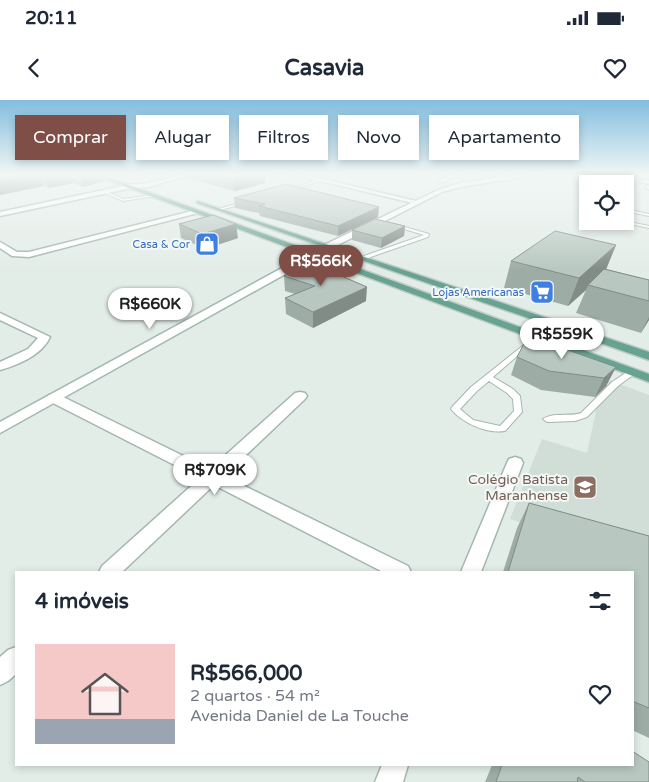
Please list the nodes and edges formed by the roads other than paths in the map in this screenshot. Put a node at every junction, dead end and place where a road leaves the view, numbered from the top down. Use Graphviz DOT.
graph roads {
  1 [pos="39,206"];
  2 [pos="179,206"];
  3 [pos="208,206"];
  4 [pos="235,206"];
  5 [pos="410,206"];
  6 [pos="220,210"];
  7 [pos="196,212"];
  8 [pos="634,212"];
  9 [pos="0,214"];
  10 [pos="649,214"];
  11 [pos="378,222"];
  12 [pos="634,224"];
  13 [pos="649,228"];
  14 [pos="0,244"];
  15 [pos="329,246"];
  16 [pos="314,255"];
  17 [pos="363,258"];
  18 [pos="0,316"];
  19 [pos="536,337"];
  20 [pos="649,356"];
  21 [pos="0,366"];
  22 [pos="633,372"];
  23 [pos="488,377"];
  24 [pos="649,378"];
  25 [pos="300,396"];
  26 [pos="54,398"];
  27 [pos="547,419"];
  28 [pos="0,428"];
  29 [pos="515,463"];
  30 [pos="211,478"];
  31 [pos="109,571"];
  32 [pos="399,571"];
  33 [pos="471,571"];
  34 [pos="15,659"];
  35 [pos="0,673"];
  36 [pos="395,766"];
  37 [pos="388,782"];
  1 -- 9 [label="street"];
  2 -- 7 [label="main road"];
  3 -- 6 [label="main road"];
  4 -- 6 [label="lane"];
  5 -- 11 [label="street"];
  6 -- 15 [label="main road"];
  7 -- 14 [label="street"];
  7 -- 16 [label="main road"];
  8 -- 10 [label="lane"];
  11 -- 15 [label="street"];
  11 -- 17 [label="lane"];
  12 -- 13 [label="lane"];
  15 -- 16 [label="street"];
  15 -- 17 [label="main road"];
  16 -- 19 [label="main road"];
  16 -- 26 [label="street"];
  17 -- 20 [label="main road"];
  18 -- 21 [label="street"];
  19 -- 22 [label="main road"];
  19 -- 23 [label="lane"];
  22 -- 24 [label="main road"];
  22 -- 27 [label="lane"];
  23 -- 23 [label="lane"];
  25 -- 30 [label="street"];
  26 -- 28 [label="street"];
  26 -- 30 [label="street"];
  29 -- 33 [label="street"];
  30 -- 31 [label="street"];
  30 -- 32 [label="street"];
  34 -- 35 [label="street"];
  36 -- 37 [label="street"];
}
